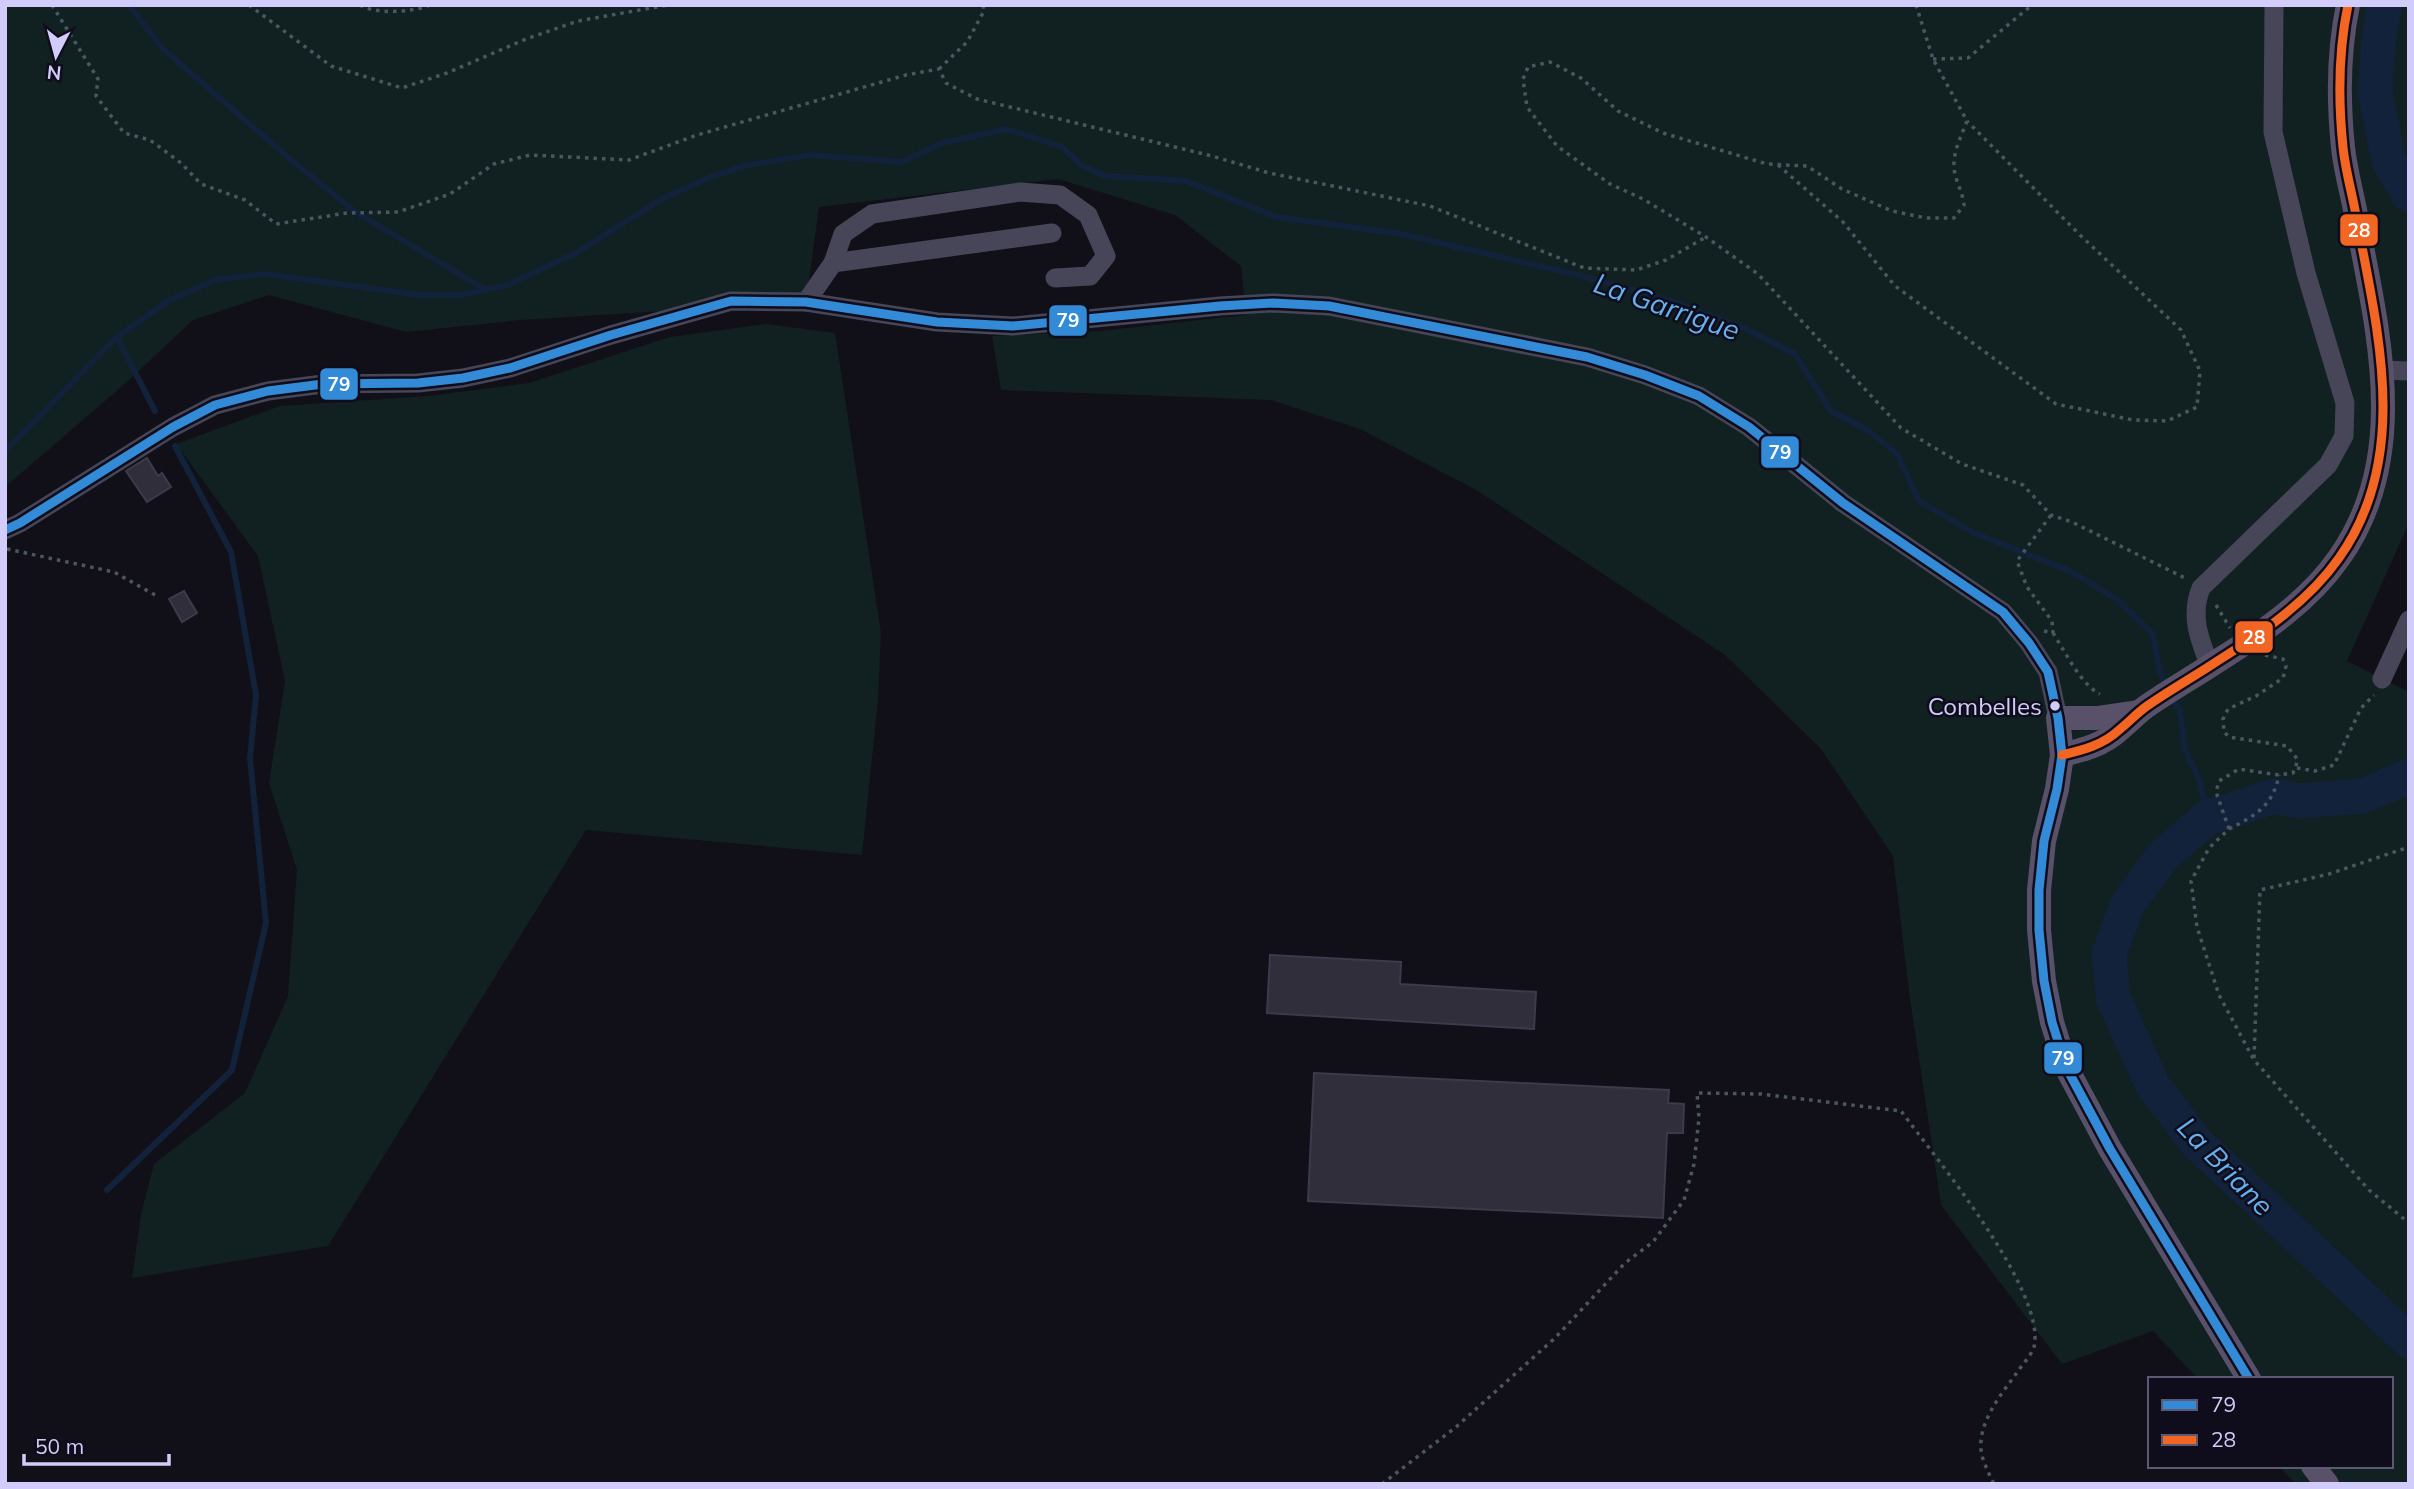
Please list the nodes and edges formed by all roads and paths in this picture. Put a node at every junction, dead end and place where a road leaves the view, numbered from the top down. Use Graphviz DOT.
graph roads {
  1 [pos="52,5"];
  2 [pos="249,5"];
  3 [pos="360,5"];
  4 [pos="430,5"];
  5 [pos="668,5"];
  6 [pos="983,5"];
  7 [pos="1916,5"];
  8 [pos="2032,5"];
  9 [pos="2274,5"];
  10 [pos="2348,5"];
  11 [pos="1934,59"];
  12 [pos="939,69"];
  13 [pos="1967,121"];
  14 [pos="1776,164"];
  15 [pos="1052,233"];
  16 [pos="1706,237"];
  17 [pos="833,263"];
  18 [pos="1055,278"];
  19 [pos="806,302"];
  20 [pos="2381,370"];
  21 [pos="2409,371"];
  22 [pos="2052,515"];
  23 [pos="5,530"];
  24 [pos="5,549"];
  25 [pos="2202,588"];
  26 [pos="155,595"];
  27 [pos="2409,620"];
  28 [pos="2036,623"];
  29 [pos="2053,633"];
  30 [pos="2242,645"];
  31 [pos="2210,666"];
  32 [pos="2382,679"];
  33 [pos="2103,696"];
  34 [pos="2146,707"];
  35 [pos="2058,719"];
  36 [pos="2062,755"];
  37 [pos="2297,768"];
  38 [pos="2279,775"];
  39 [pos="2229,829"];
  40 [pos="2409,847"];
  41 [pos="2254,1060"];
  42 [pos="2409,1223"];
  43 [pos="2248,1377"];
  44 [pos="2315,1468"];
  45 [pos="1382,1484"];
  46 [pos="1994,1484"];
  47 [pos="2328,1484"];
  1 -- 12 [label="path"];
  2 -- 5 [label="path"];
  3 -- 4 [label="path"];
  6 -- 12 [label="path"];
  7 -- 11 [label="path"];
  8 -- 11 [label="path"];
  9 -- 25 [label="street"];
  10 -- 20 [label="main road"];
  11 -- 13 [label="path"];
  12 -- 16 [label="path"];
  13 -- 14 [label="path"];
  13 -- 14 [label="path"];
  14 -- 16 [label="path"];
  15 -- 17 [label="street"];
  16 -- 22 [label="path"];
  17 -- 18 [label="street"];
  17 -- 19 [label="street"];
  19 -- 23 [label="street"];
  19 -- 35 [label="street"];
  20 -- 21 [label="street"];
  20 -- 30 [label="main road"];
  22 -- 25 [label="path"];
  22 -- 29 [label="path"];
  24 -- 26 [label="path"];
  25 -- 30 [label="path"];
  25 -- 31 [label="street"];
  27 -- 32 [label="street"];
  28 -- 29 [label="path"];
  29 -- 33 [label="path"];
  30 -- 31 [label="main road"];
  30 -- 37 [label="path"];
  31 -- 34 [label="main road"];
  32 -- 37 [label="path"];
  34 -- 35 [label="main road"];
  34 -- 36 [label="main road"];
  35 -- 36 [label="main road"];
  36 -- 43 [label="main road"];
  37 -- 38 [label="path"];
  38 -- 39 [label="path"];
  38 -- 39 [label="path"];
  39 -- 41 [label="path"];
  40 -- 41 [label="path"];
  41 -- 42 [label="path"];
  44 -- 47 [label="main road"];
  45 -- 46 [label="path"];
}
